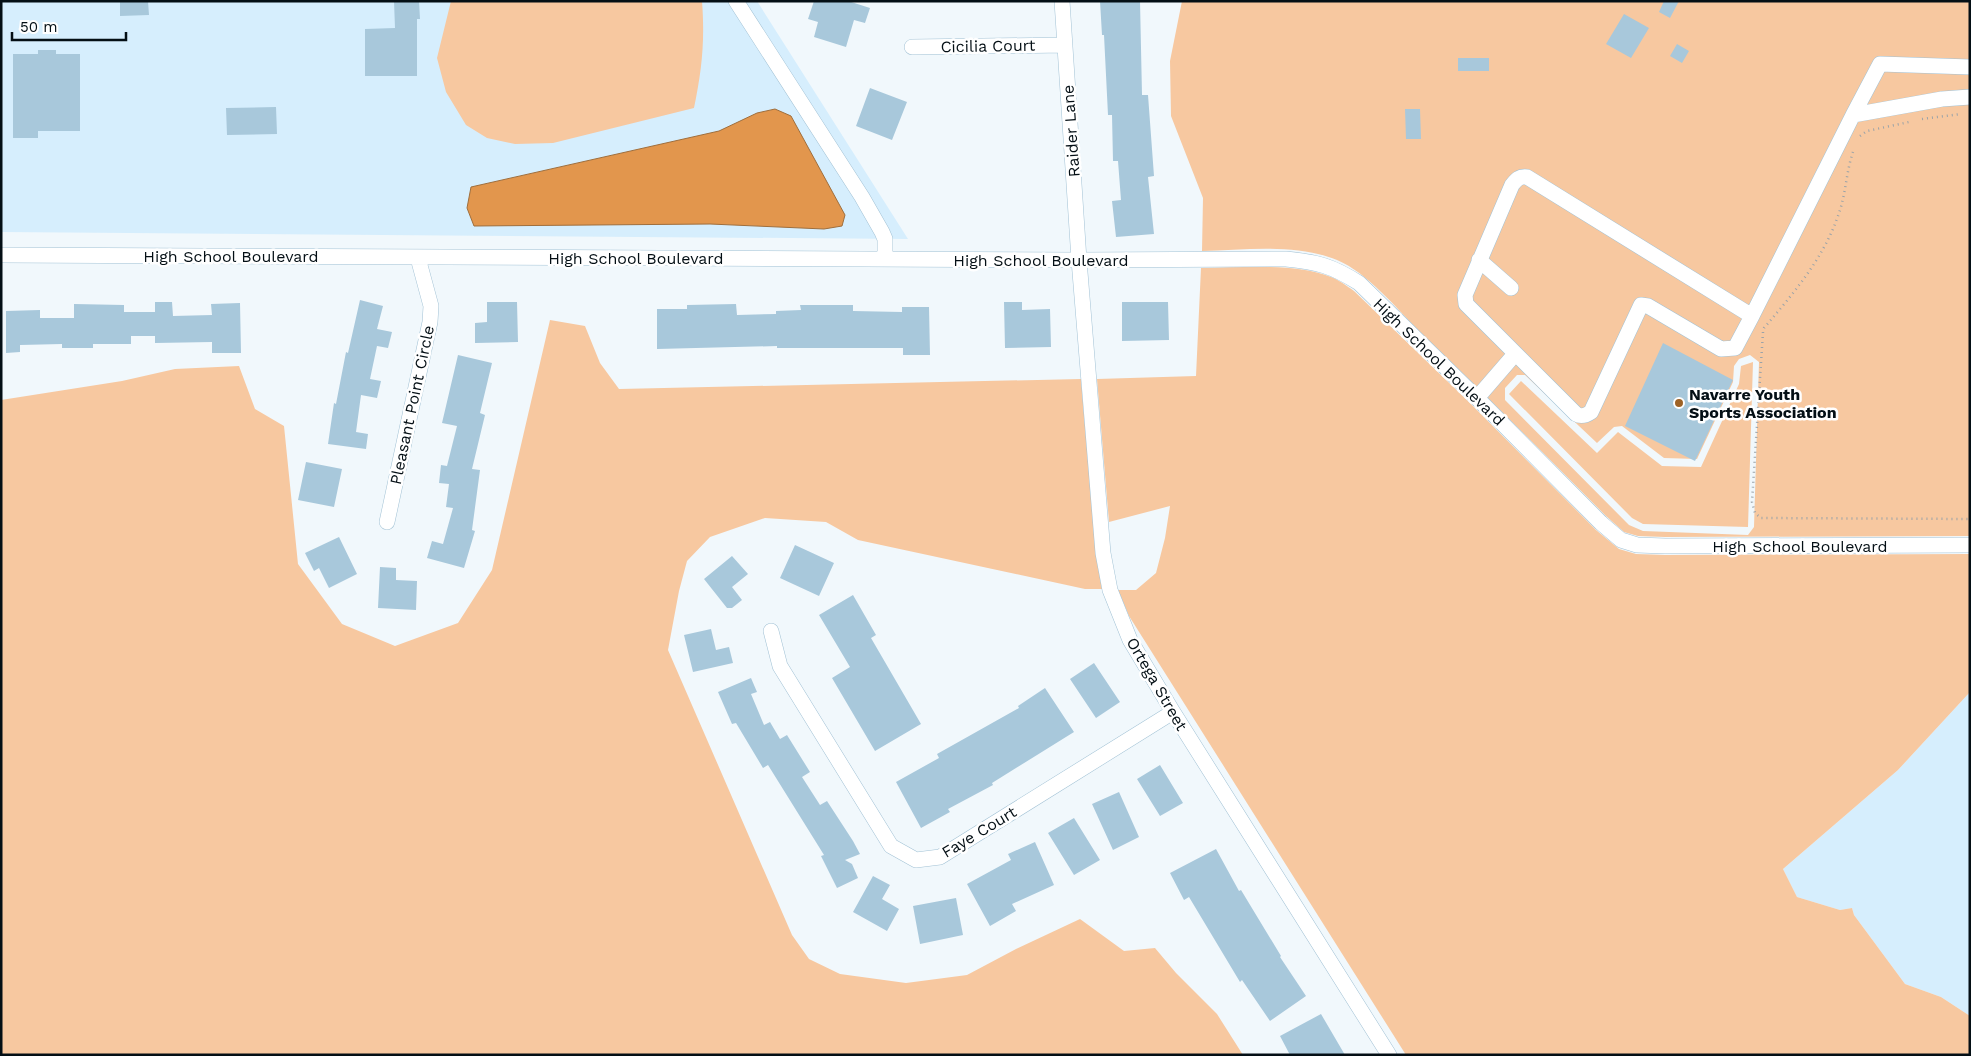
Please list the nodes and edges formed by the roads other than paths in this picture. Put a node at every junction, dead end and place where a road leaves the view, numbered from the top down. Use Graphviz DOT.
graph roads {
  1 [pos="736,1"];
  2 [pos="1062,1"];
  3 [pos="1065,45"];
  4 [pos="912,47"];
  5 [pos="1970,67"];
  6 [pos="1970,98"];
  7 [pos="1853,115"];
  8 [pos="1,255"];
  9 [pos="418,258"];
  10 [pos="885,259"];
  11 [pos="1079,260"];
  12 [pos="1479,260"];
  13 [pos="1510,288"];
  14 [pos="1752,316"];
  15 [pos="1515,354"];
  16 [pos="1477,398"];
  17 [pos="387,522"];
  18 [pos="1970,545"];
  19 [pos="771,631"];
  20 [pos="1173,712"];
  21 [pos="1389,1055"];
  1 -- 10 [label="street"];
  2 -- 3 [label="street, Raider Lane"];
  3 -- 4 [label="street, Cicilia Court"];
  3 -- 11 [label="street, Raider Lane"];
  5 -- 7 [label="street"];
  6 -- 7 [label="street"];
  7 -- 14 [label="street"];
  8 -- 9 [label="street, High School Boulevard"];
  9 -- 10 [label="street, High School Boulevard"];
  9 -- 17 [label="street, Pleasant Point Circle"];
  10 -- 11 [label="street, High School Boulevard"];
  11 -- 16 [label="street, High School Boulevard"];
  11 -- 20 [label="street, Ortega Street"];
  12 -- 13 [label="street"];
  12 -- 14 [label="street"];
  12 -- 15 [label="street"];
  14 -- 15 [label="street"];
  15 -- 16 [label="street"];
  16 -- 18 [label="street, High School Boulevard"];
  19 -- 20 [label="street, Faye Court"];
  20 -- 21 [label="street, Ortega Street"];
}
